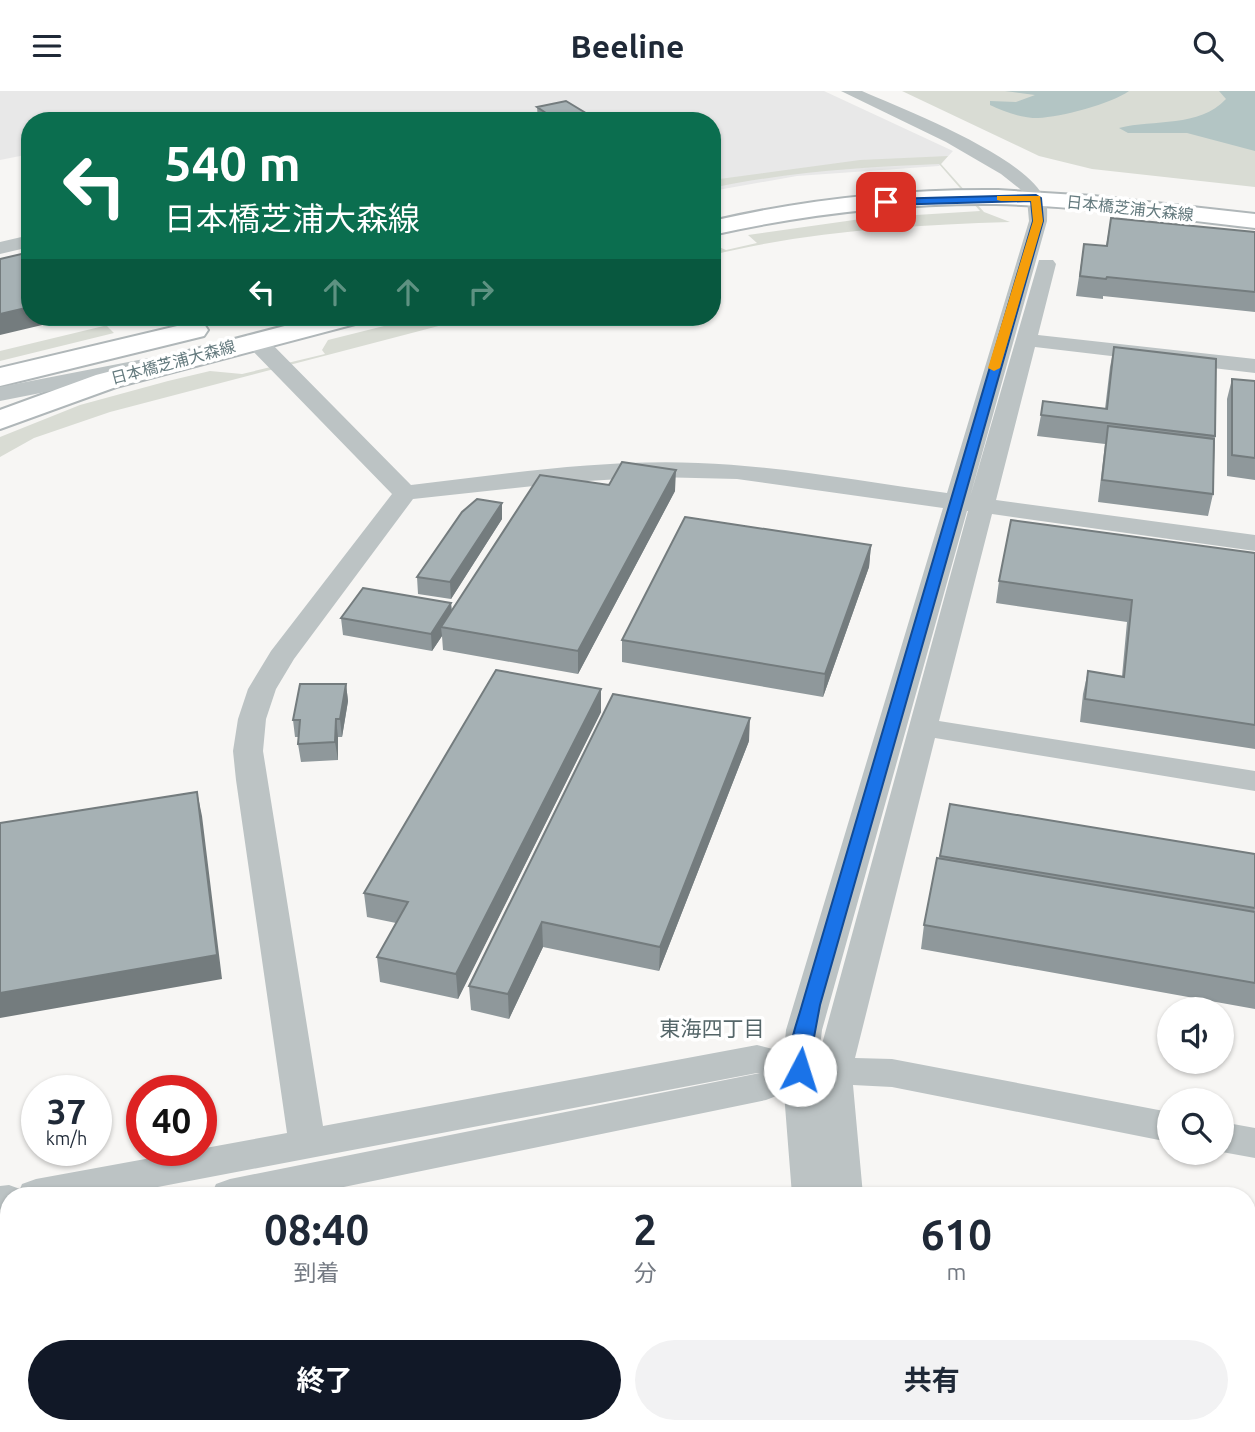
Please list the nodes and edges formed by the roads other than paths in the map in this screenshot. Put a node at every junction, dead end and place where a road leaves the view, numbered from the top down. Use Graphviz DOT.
graph roads {
  1 [pos="849,91"];
  2 [pos="873,91"];
  3 [pos="1115,186"];
  4 [pos="1040,189"];
  5 [pos="1172,200"];
  6 [pos="721,203"];
  7 [pos="1255,203"];
  8 [pos="1255,223"];
  9 [pos="721,226"];
  10 [pos="21,243"];
  11 [pos="0,248"];
  12 [pos="208,326"];
  13 [pos="312,326"];
  14 [pos="255,340"];
  15 [pos="1026,340"];
  16 [pos="179,360"];
  17 [pos="1255,366"];
  18 [pos="7,375"];
  19 [pos="0,394"];
  20 [pos="0,420"];
  21 [pos="405,493"];
  22 [pos="969,505"];
  23 [pos="1255,543"];
  24 [pos="923,727"];
  25 [pos="1255,781"];
  26 [pos="817,1070"];
  27 [pos="1157,1125"];
  28 [pos="1234,1139"];
  29 [pos="307,1143"];
  30 [pos="1255,1143"];
  31 [pos="78,1187"];
  32 [pos="269,1187"];
  33 [pos="811,1187"];
  34 [pos="842,1187"];
  1 -- 4 [label="street"];
  2 -- 4 [label="street"];
  3 -- 4 [label="main road, 日本橋芝浦大森線"];
  3 -- 5 [label="main road"];
  3 -- 7 [label="main road, 日本橋芝浦大森線"];
  4 -- 5 [label="main road, 日本橋芝浦大森線"];
  4 -- 6 [label="main road, 日本橋芝浦大森線"];
  4 -- 9 [label="main road, 日本橋芝浦大森線"];
  4 -- 15 [label="street"];
  4 -- 22 [label="street"];
  5 -- 8 [label="main road"];
  10 -- 11 [label="street"];
  12 -- 18 [label="main road, 日本橋芝浦大森線"];
  13 -- 14 [label="main road, 日本橋芝浦大森線"];
  14 -- 16 [label="main road, 日本橋芝浦大森線"];
  14 -- 21 [label="street"];
  15 -- 17 [label="street"];
  15 -- 22 [label="street"];
  16 -- 19 [label="street"];
  16 -- 20 [label="main road, 日本橋芝浦大森線"];
  21 -- 22 [label="street"];
  21 -- 29 [label="street"];
  22 -- 23 [label="street"];
  22 -- 24 [label="street"];
  22 -- 26 [label="street"];
  24 -- 25 [label="street"];
  24 -- 26 [label="street"];
  26 -- 27 [label="street"];
  26 -- 29 [label="street"];
  26 -- 32 [label="street"];
  26 -- 33 [label="street"];
  26 -- 34 [label="street"];
  28 -- 30 [label="street"];
  29 -- 31 [label="street"];
}
